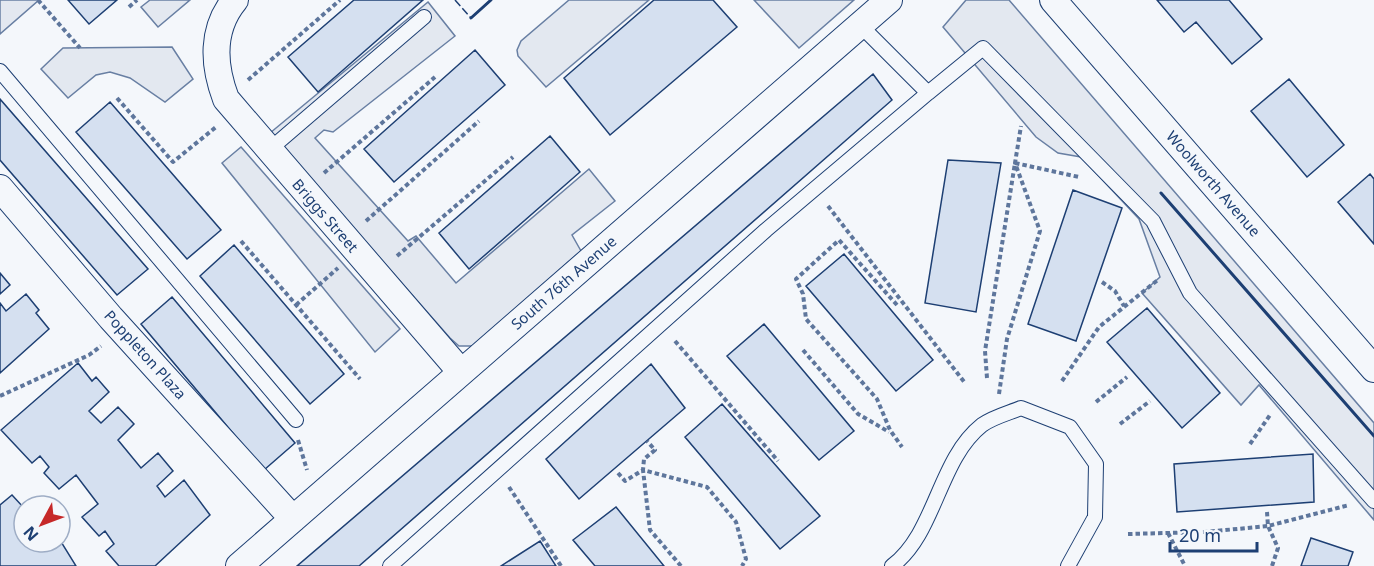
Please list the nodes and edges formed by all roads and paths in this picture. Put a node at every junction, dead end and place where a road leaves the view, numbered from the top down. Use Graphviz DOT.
graph roads {
  1 [pos="38,0"];
  2 [pos="137,0"];
  3 [pos="235,0"];
  4 [pos="340,0"];
  5 [pos="889,0"];
  6 [pos="1053,0"];
  7 [pos="129,7"];
  8 [pos="424,17"];
  9 [pos="860,25"];
  10 [pos="80,48"];
  11 [pos="0,71"];
  12 [pos="435,77"];
  13 [pos="928,93"];
  14 [pos="117,98"];
  15 [pos="226,99"];
  16 [pos="479,121"];
  17 [pos="1021,126"];
  18 [pos="200,141"];
  19 [pos="269,150"];
  20 [pos="513,157"];
  21 [pos="1015,163"];
  22 [pos="1106,172"];
  23 [pos="0,188"];
  24 [pos="815,189"];
  25 [pos="303,191"];
  26 [pos="376,211"];
  27 [pos="241,241"];
  28 [pos="357,252"];
  29 [pos="1176,265"];
  30 [pos="376,274"];
  31 [pos="1102,282"];
  32 [pos="296,305"];
  33 [pos="897,305"];
  34 [pos="1124,306"];
  35 [pos="661,324"];
  36 [pos="123,330"];
  37 [pos="803,350"];
  38 [pos="1374,369"];
  39 [pos="461,372"];
  40 [pos="1127,377"];
  41 [pos="987,378"];
  42 [pos="360,379"];
  43 [pos="1062,381"];
  44 [pos="965,383"];
  45 [pos="0,396"];
  46 [pos="1282,397"];
  47 [pos="1150,401"];
  48 [pos="1096,402"];
  49 [pos="996,419"];
  50 [pos="296,420"];
  51 [pos="1120,424"];
  52 [pos="892,434"];
  53 [pos="646,441"];
  54 [pos="1250,444"];
  55 [pos="902,447"];
  56 [pos="778,460"];
  57 [pos="497,470"];
  58 [pos="643,470"];
  59 [pos="618,472"];
  60 [pos="326,491"];
  61 [pos="1373,500"];
  62 [pos="1267,512"];
  63 [pos="294,519"];
  64 [pos="1268,526"];
  65 [pos="1168,533"];
  66 [pos="1128,534"];
  67 [pos="239,566"];
  68 [pos="390,566"];
  69 [pos="561,566"];
  70 [pos="681,566"];
  71 [pos="742,566"];
  72 [pos="892,566"];
  73 [pos="1068,566"];
  74 [pos="1185,566"];
  75 [pos="1272,566"];
  1 -- 10 [label="path"];
  2 -- 7 [label="path"];
  3 -- 15 [label="street, Briggs Street"];
  4 -- 15 [label="path"];
  5 -- 9 [label="street, South 76th Avenue"];
  6 -- 38 [label="street, Woolworth Avenue"];
  8 -- 19 [label="lane"];
  9 -- 13 [label="lane"];
  9 -- 39 [label="street, South 76th Avenue"];
  11 -- 50 [label="lane"];
  12 -- 25 [label="path"];
  13 -- 22 [label="lane"];
  13 -- 24 [label="lane"];
  14 -- 18 [label="path"];
  15 -- 19 [label="street, Briggs Street"];
  16 -- 26 [label="path"];
  17 -- 21 [label="path"];
  19 -- 25 [label="street, Briggs Street"];
  20 -- 30 [label="path"];
  21 -- 22 [label="path"];
  21 -- 41 [label="path"];
  21 -- 49 [label="path"];
  22 -- 29 [label="lane"];
  23 -- 36 [label="street, Poppleton Plaza"];
  24 -- 35 [label="lane"];
  24 -- 44 [label="path"];
  25 -- 28 [label="street, Briggs Street"];
  27 -- 32 [label="path"];
  28 -- 30 [label="street, Briggs Street"];
  28 -- 32 [label="path"];
  29 -- 34 [label="path"];
  29 -- 46 [label="lane"];
  30 -- 39 [label="street, Briggs Street"];
  31 -- 34 [label="path"];
  32 -- 42 [label="path"];
  33 -- 52 [label="path"];
  34 -- 43 [label="path"];
  35 -- 56 [label="path"];
  35 -- 57 [label="lane"];
  36 -- 45 [label="path"];
  36 -- 63 [label="street, Poppleton Plaza"];
  37 -- 52 [label="path"];
  39 -- 60 [label="street, South 76th Avenue"];
  40 -- 48 [label="path"];
  46 -- 54 [label="path"];
  46 -- 61 [label="lane"];
  47 -- 51 [label="path"];
  49 -- 72 [label="lane"];
  49 -- 73 [label="lane"];
  50 -- 60 [label="path"];
  52 -- 55 [label="path"];
  53 -- 58 [label="path"];
  57 -- 68 [label="lane"];
  57 -- 69 [label="path"];
  58 -- 59 [label="path"];
  58 -- 70 [label="path"];
  58 -- 71 [label="path"];
  60 -- 63 [label="street, South 76th Avenue"];
  61 -- 64 [label="path"];
  62 -- 64 [label="path"];
  63 -- 67 [label="street, South 76th Avenue"];
  64 -- 65 [label="path"];
  64 -- 75 [label="path"];
  65 -- 66 [label="path"];
  65 -- 74 [label="path"];
}
